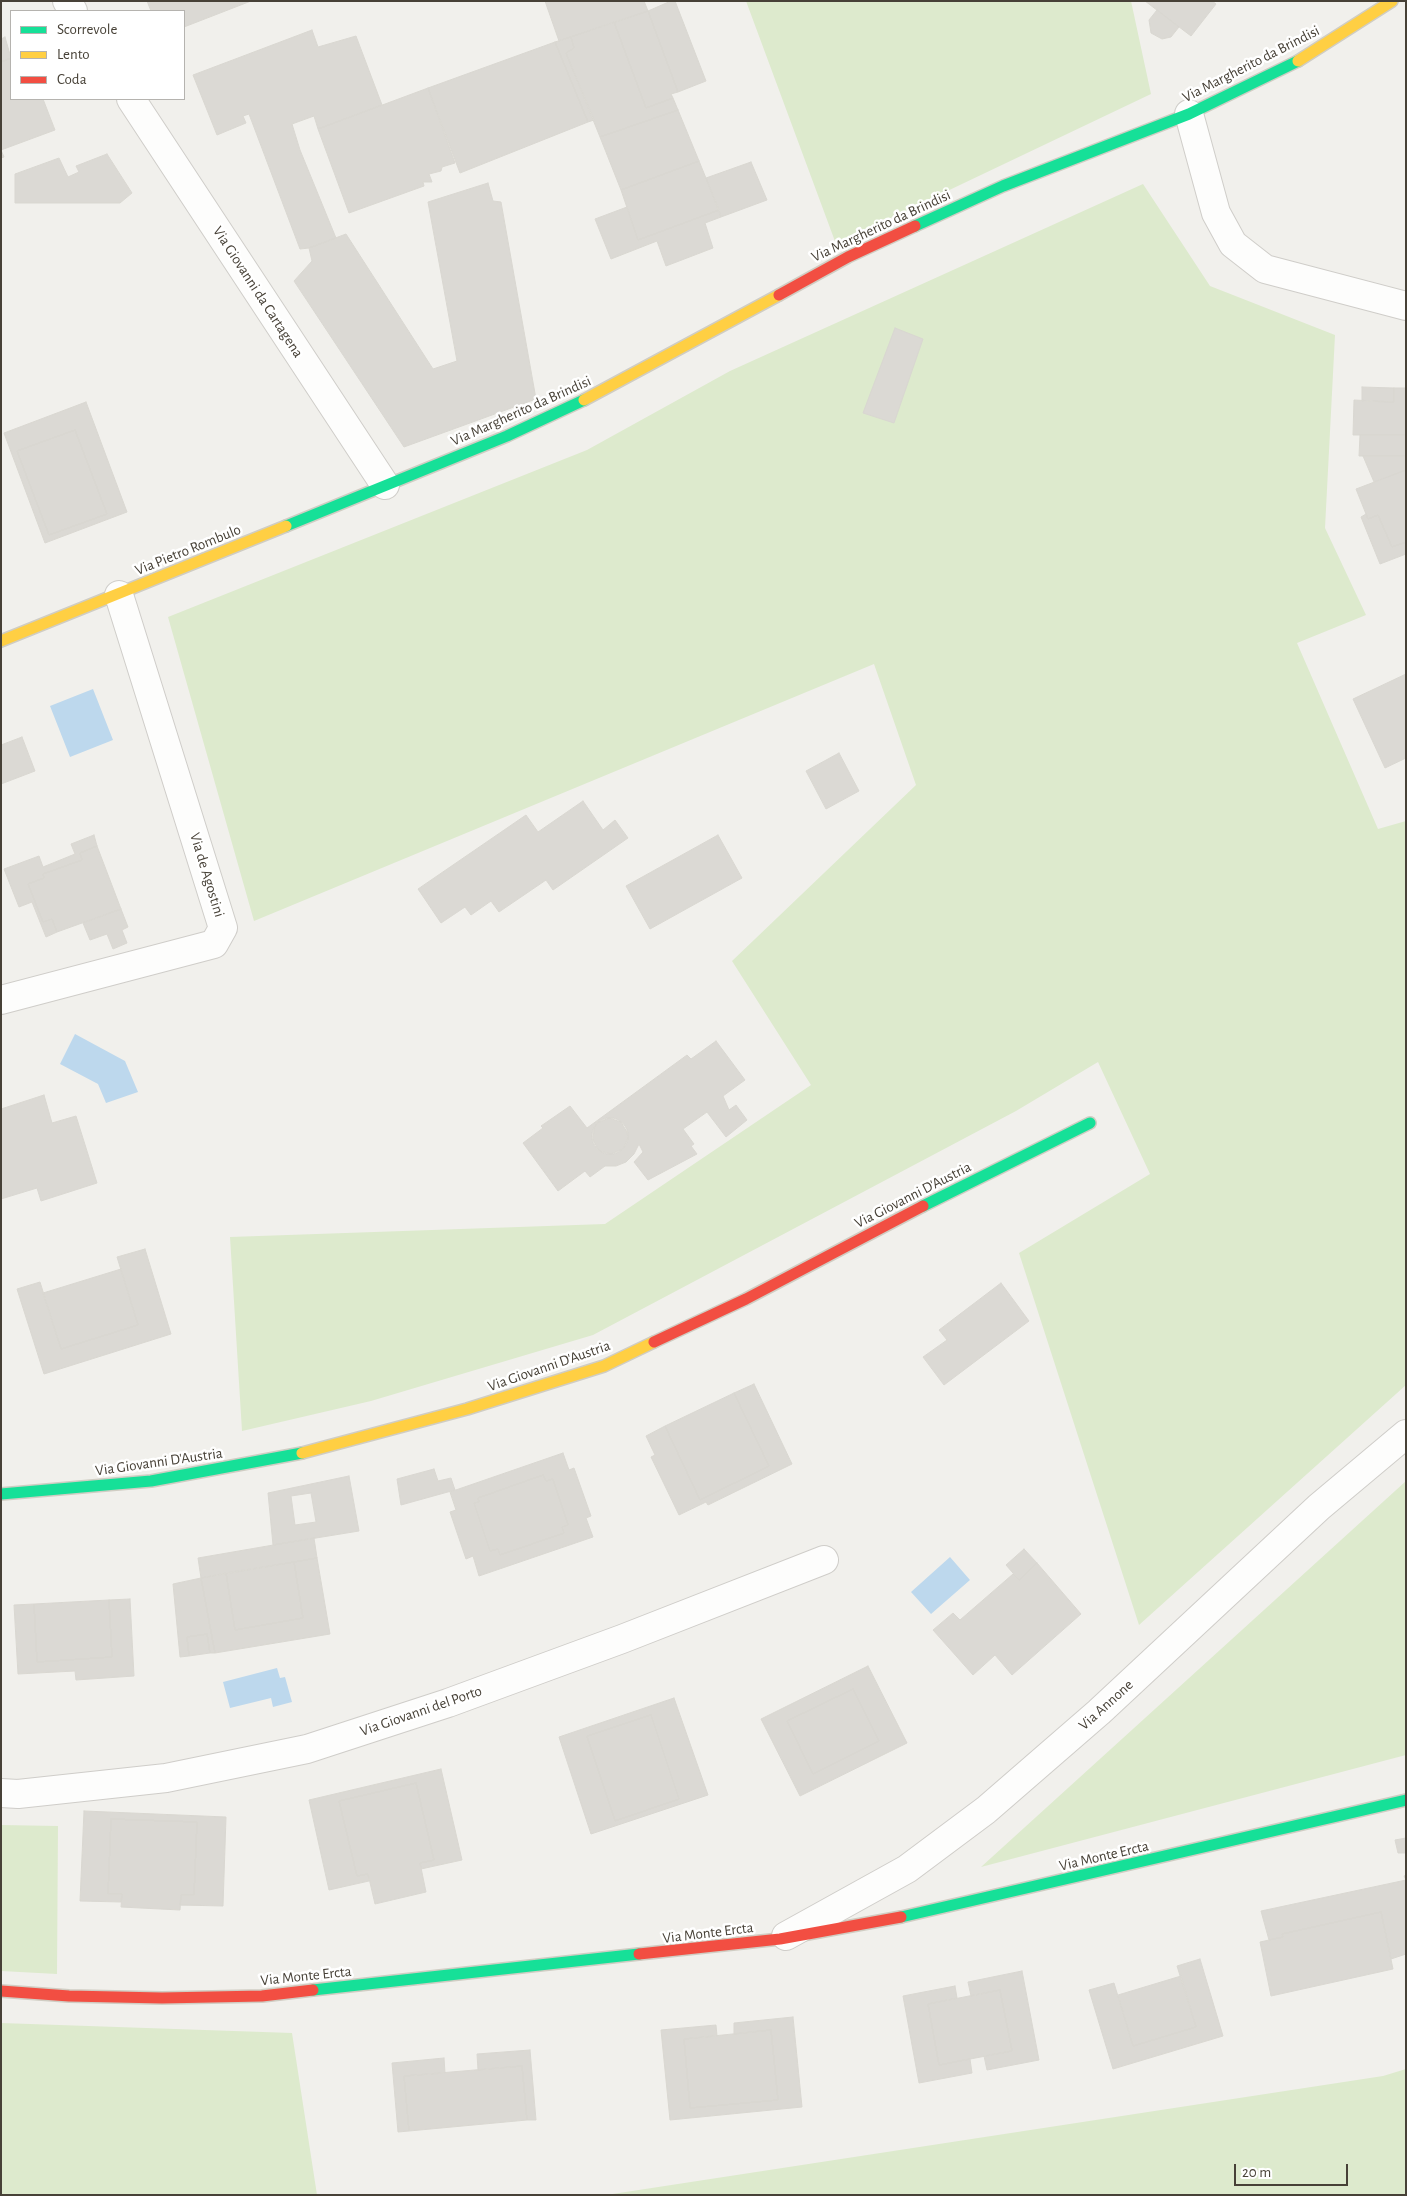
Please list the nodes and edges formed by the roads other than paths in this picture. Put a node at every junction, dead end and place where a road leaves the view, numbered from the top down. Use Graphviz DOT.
graph roads {
  1 [pos="1392,1"];
  2 [pos="132,100"];
  3 [pos="1189,114"];
  4 [pos="1406,306"];
  5 [pos="385,485"];
  6 [pos="119,594"];
  7 [pos="1,641"];
  8 [pos="1,1000"];
  9 [pos="1090,1123"];
  10 [pos="1406,1434"];
  11 [pos="1,1494"];
  12 [pos="824,1560"];
  13 [pos="1,1793"];
  14 [pos="1406,1800"];
  15 [pos="780,1939"];
  16 [pos="1,1991"];
  1 -- 3 [label="street, Via Margherito da Brindisi"];
  2 -- 5 [label="street, Via Giovanni da Cartagena"];
  3 -- 4 [label="street"];
  3 -- 5 [label="street, Via Margherito da Brindisi"];
  5 -- 6 [label="street, Via Pietro Rombulo"];
  6 -- 7 [label="street, Via Pietro Rombulo"];
  6 -- 8 [label="street, Via de Agostini"];
  9 -- 11 [label="street, Via Giovanni D'Austria"];
  10 -- 15 [label="street, Via Annone"];
  12 -- 13 [label="street, Via Giovanni del Porto"];
  14 -- 15 [label="street, Via Monte Ercta"];
  15 -- 16 [label="street, Via Monte Ercta"];
}
